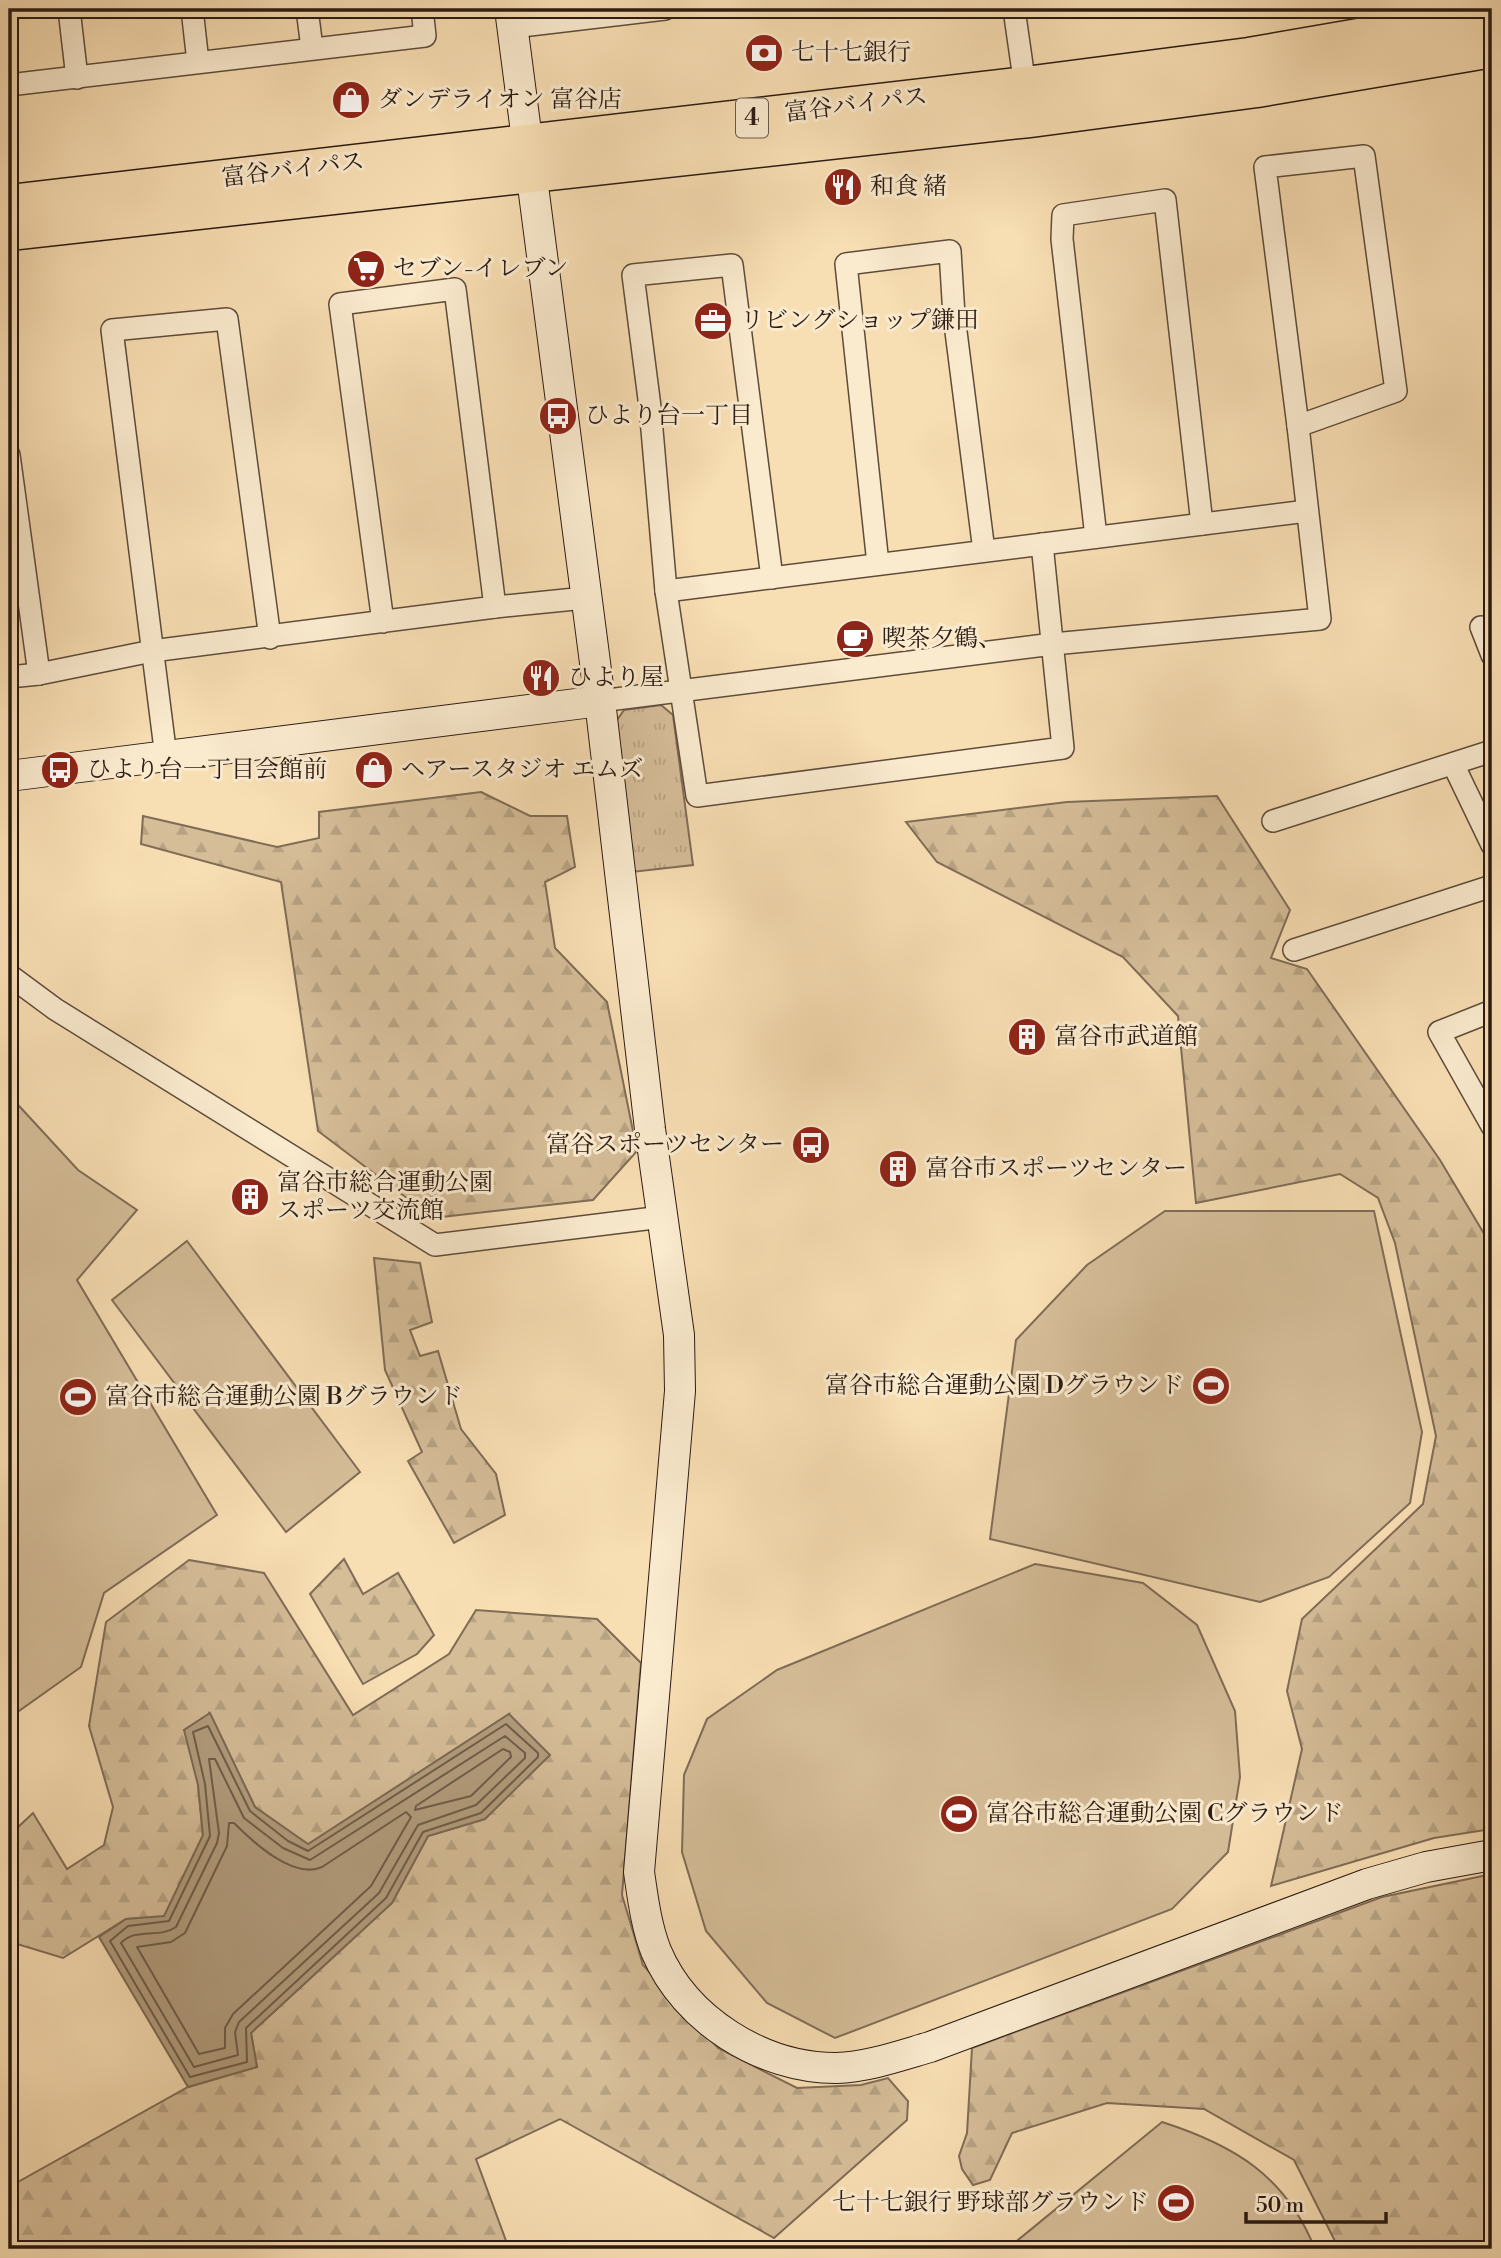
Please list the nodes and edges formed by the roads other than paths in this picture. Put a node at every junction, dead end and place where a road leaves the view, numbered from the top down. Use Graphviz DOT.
graph roads {
  1 [pos="69,9"];
  2 [pos="192,9"];
  3 [pos="307,9"];
  4 [pos="422,9"];
  5 [pos="665,9"];
  6 [pos="1014,9"];
  7 [pos="1492,15"];
  8 [pos="511,18"];
  9 [pos="312,48"];
  10 [pos="1492,48"];
  11 [pos="198,62"];
  12 [pos="77,78"];
  13 [pos="9,86"];
  14 [pos="1025,86"];
  15 [pos="530,158"];
  16 [pos="9,204"];
  17 [pos="9,231"];
  18 [pos="1298,426"];
  19 [pos="9,455"];
  20 [pos="1307,511"];
  21 [pos="1202,524"];
  22 [pos="1096,537"];
  23 [pos="1042,544"];
  24 [pos="984,551"];
  25 [pos="878,564"];
  26 [pos="772,578"];
  27 [pos="666,591"];
  28 [pos="584,598"];
  29 [pos="495,607"];
  30 [pos="383,622"];
  31 [pos="1481,627"];
  32 [pos="270,638"];
  33 [pos="1053,644"];
  34 [pos="152,651"];
  35 [pos="1492,655"];
  36 [pos="40,674"];
  37 [pos="9,677"];
  38 [pos="683,693"];
  39 [pos="600,701"];
  40 [pos="1492,751"];
  41 [pos="166,757"];
  42 [pos="1453,764"];
  43 [pos="9,776"];
  44 [pos="1273,821"];
  45 [pos="1492,845"];
  46 [pos="1492,886"];
  47 [pos="1294,950"];
  48 [pos="9,975"];
  49 [pos="1492,1011"];
  50 [pos="1492,1126"];
  51 [pos="662,1217"];
  52 [pos="1492,1855"];
  1 -- 12 [label="street"];
  2 -- 11 [label="street"];
  3 -- 9 [label="street"];
  4 -- 9 [label="street"];
  5 -- 8 [label="street"];
  6 -- 14 [label="street"];
  7 -- 14 [label="highway, 富谷バイパス / 4"];
  8 -- 15 [label="street"];
  9 -- 11 [label="street"];
  10 -- 15 [label="highway, 富谷バイパス / 4"];
  11 -- 12 [label="street"];
  12 -- 13 [label="street"];
  14 -- 15 [label="highway, 富谷バイパス / 4"];
  15 -- 16 [label="highway, 富谷バイパス / 4"];
  15 -- 17 [label="highway, 富谷バイパス / 4"];
  15 -- 28 [label="street"];
  18 -- 18 [label="street"];
  18 -- 20 [label="street"];
  19 -- 36 [label="street"];
  20 -- 21 [label="street"];
  20 -- 33 [label="street"];
  21 -- 22 [label="street"];
  21 -- 22 [label="street"];
  22 -- 23 [label="street"];
  23 -- 24 [label="street"];
  23 -- 33 [label="street"];
  24 -- 25 [label="street"];
  24 -- 25 [label="street"];
  25 -- 26 [label="street"];
  26 -- 27 [label="street"];
  26 -- 27 [label="street"];
  27 -- 38 [label="street"];
  28 -- 29 [label="street"];
  28 -- 39 [label="street"];
  29 -- 30 [label="street"];
  29 -- 30 [label="street"];
  30 -- 32 [label="street"];
  31 -- 35 [label="street"];
  32 -- 34 [label="street"];
  32 -- 34 [label="street"];
  33 -- 38 [label="street"];
  33 -- 38 [label="street"];
  34 -- 36 [label="street"];
  34 -- 41 [label="street"];
  36 -- 37 [label="street"];
  38 -- 39 [label="street"];
  39 -- 41 [label="street"];
  39 -- 51 [label="street"];
  40 -- 42 [label="street"];
  41 -- 43 [label="street"];
  42 -- 44 [label="street"];
  42 -- 45 [label="street"];
  46 -- 47 [label="street"];
  48 -- 51 [label="street"];
  49 -- 50 [label="street"];
  51 -- 52 [label="street"];
}
